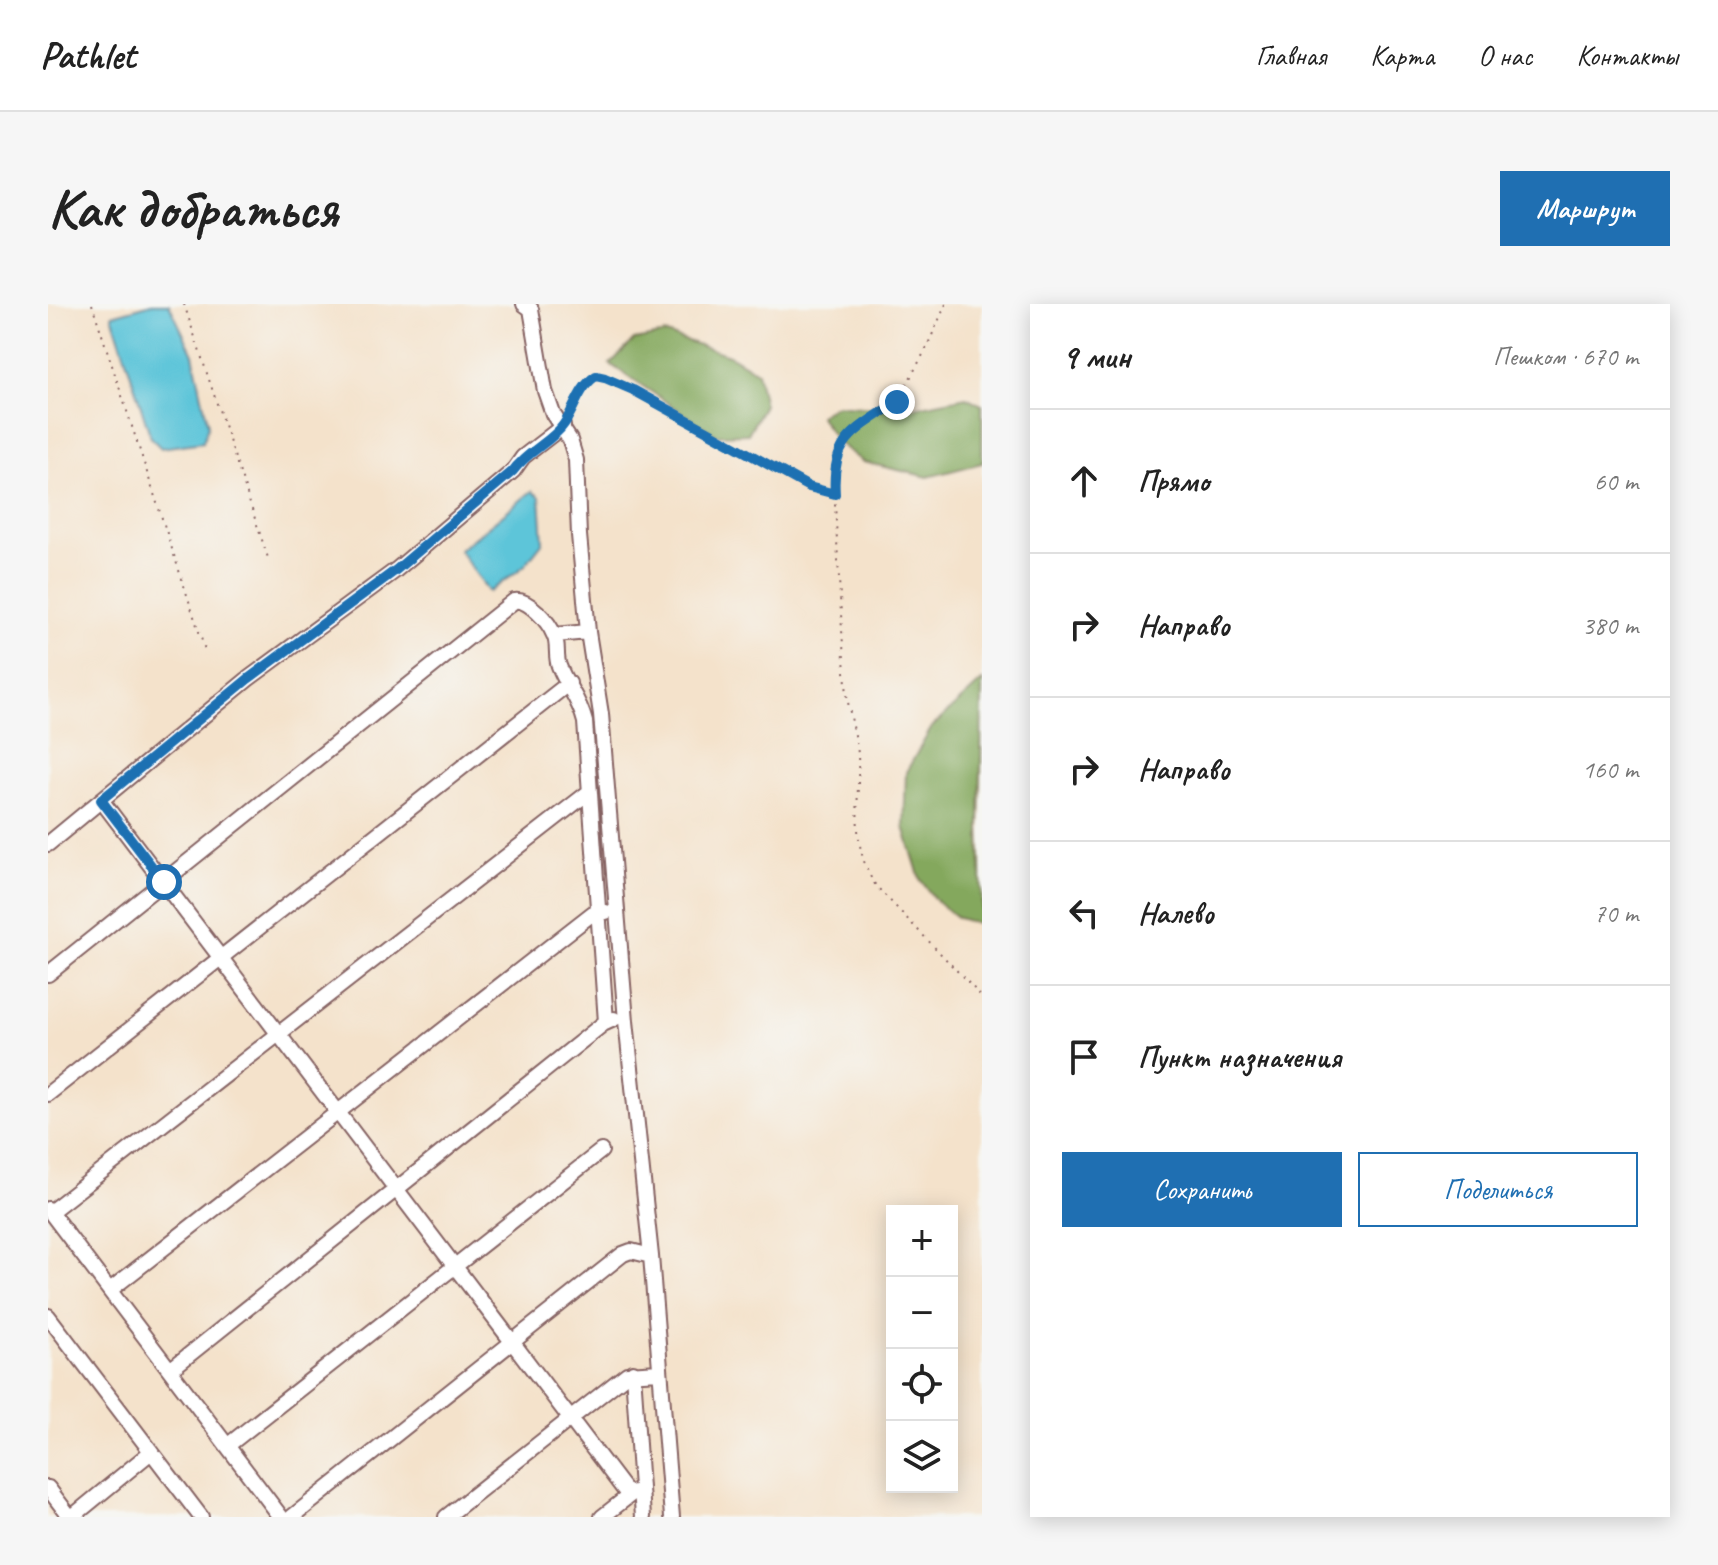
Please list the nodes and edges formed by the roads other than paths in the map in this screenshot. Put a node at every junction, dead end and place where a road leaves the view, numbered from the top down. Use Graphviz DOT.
graph roads {
  1 [pos="524,304"];
  2 [pos="563,426"];
  3 [pos="588,632"];
  4 [pos="555,635"];
  5 [pos="569,683"];
  6 [pos="589,792"];
  7 [pos="101,800"];
  8 [pos="48,844"];
  9 [pos="164,882"];
  10 [pos="619,911"];
  11 [pos="598,912"];
  12 [pos="221,957"];
  13 [pos="48,974"];
  14 [pos="626,1021"];
  15 [pos="606,1022"];
  16 [pos="279,1034"];
  17 [pos="48,1094"];
  18 [pos="338,1112"];
  19 [pos="601,1151"];
  20 [pos="396,1189"];
  21 [pos="49,1211"];
  22 [pos="651,1256"];
  23 [pos="455,1266"];
  24 [pos="110,1290"];
  25 [pos="48,1316"];
  26 [pos="512,1342"];
  27 [pos="170,1370"];
  28 [pos="633,1372"];
  29 [pos="659,1372"];
  30 [pos="570,1419"];
  31 [pos="227,1446"];
  32 [pos="151,1452"];
  33 [pos="48,1488"];
  34 [pos="635,1492"];
  35 [pos="71,1517"];
  36 [pos="201,1517"];
  37 [pos="281,1517"];
  38 [pos="292,1517"];
  39 [pos="446,1517"];
  40 [pos="602,1517"];
  41 [pos="643,1517"];
  42 [pos="672,1517"];
  1 -- 2 [label="lane"];
  2 -- 3 [label="lane"];
  2 -- 7 [label="lane"];
  3 -- 4 [label="lane"];
  3 -- 10 [label="lane"];
  4 -- 5 [label="lane"];
  4 -- 9 [label="lane"];
  5 -- 6 [label="lane"];
  5 -- 12 [label="lane"];
  6 -- 11 [label="lane"];
  6 -- 16 [label="lane"];
  7 -- 8 [label="lane"];
  7 -- 9 [label="lane"];
  9 -- 12 [label="lane"];
  9 -- 13 [label="lane"];
  10 -- 11 [label="lane"];
  10 -- 14 [label="lane"];
  11 -- 15 [label="lane"];
  11 -- 18 [label="lane"];
  12 -- 16 [label="lane"];
  12 -- 17 [label="lane"];
  14 -- 15 [label="lane"];
  14 -- 22 [label="lane"];
  15 -- 20 [label="lane"];
  16 -- 18 [label="lane"];
  16 -- 21 [label="lane"];
  18 -- 20 [label="lane"];
  18 -- 24 [label="lane"];
  19 -- 23 [label="lane"];
  20 -- 23 [label="lane"];
  20 -- 27 [label="lane"];
  21 -- 24 [label="lane"];
  22 -- 26 [label="lane"];
  22 -- 29 [label="lane"];
  23 -- 26 [label="lane"];
  23 -- 31 [label="lane"];
  24 -- 27 [label="lane"];
  25 -- 32 [label="lane"];
  26 -- 30 [label="lane"];
  26 -- 38 [label="lane"];
  27 -- 31 [label="lane"];
  28 -- 29 [label="lane"];
  28 -- 30 [label="lane"];
  28 -- 34 [label="lane"];
  29 -- 42 [label="lane"];
  30 -- 34 [label="lane"];
  30 -- 39 [label="lane"];
  31 -- 37 [label="lane"];
  32 -- 35 [label="lane"];
  32 -- 36 [label="lane"];
  33 -- 35 [label="lane"];
  34 -- 40 [label="lane"];
  34 -- 41 [label="lane"];
}
